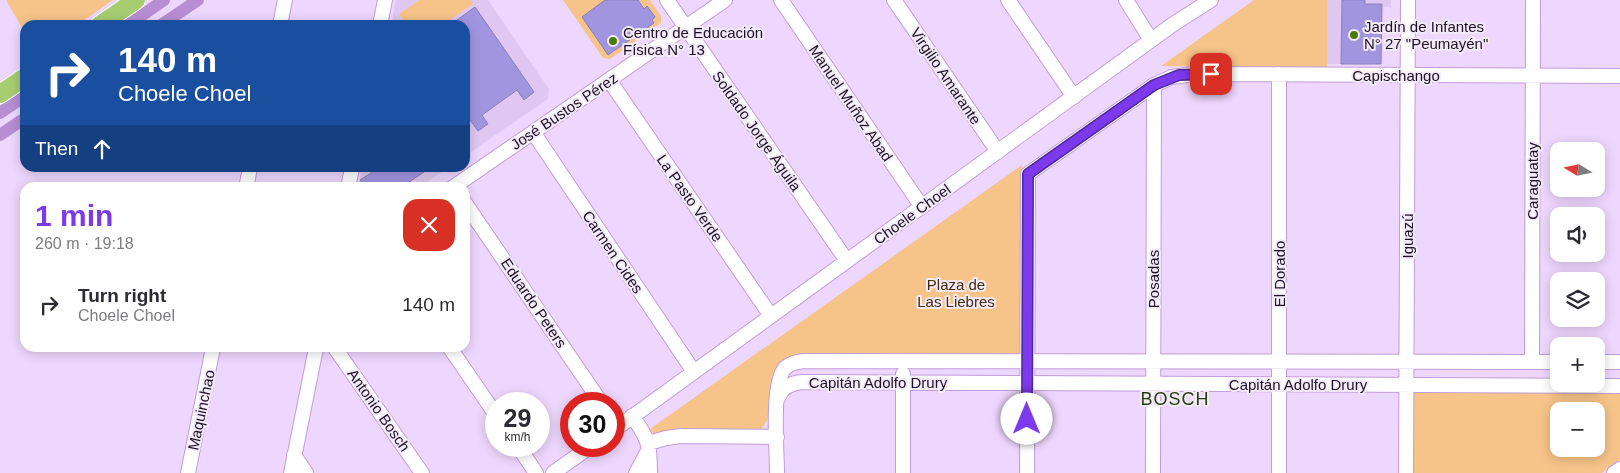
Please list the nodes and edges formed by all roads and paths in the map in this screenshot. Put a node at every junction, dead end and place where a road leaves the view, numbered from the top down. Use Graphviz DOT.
graph roads {
  1 [pos="136,0"];
  2 [pos="285,0"];
  3 [pos="385,0"];
  4 [pos="667,0"];
  5 [pos="725,0"];
  6 [pos="781,0"];
  7 [pos="894,0"];
  8 [pos="1008,0"];
  9 [pos="1126,0"];
  10 [pos="1211,0"];
  11 [pos="1408,0"];
  12 [pos="1533,0"];
  13 [pos="107,20"];
  14 [pos="281,20"];
  15 [pos="381,20"];
  16 [pos="686,27"];
  17 [pos="1151,40"];
  18 [pos="1279,74"];
  19 [pos="1407,75"];
  20 [pos="1533,76"];
  21 [pos="1620,76"];
  22 [pos="20,80"];
  23 [pos="609,80"];
  24 [pos="1154,85"];
  25 [pos="0,94"];
  26 [pos="1074,97"];
  27 [pos="533,132"];
  28 [pos="998,152"];
  29 [pos="460,182"];
  30 [pos="922,207"];
  31 [pos="470,210"];
  32 [pos="847,261"];
  33 [pos="772,316"];
  34 [pos="212,352"];
  35 [pos="315,352"];
  36 [pos="338,352"];
  37 [pos="453,352"];
  38 [pos="903,361"];
  39 [pos="1028,361"];
  40 [pos="1153,361"];
  41 [pos="1279,362"];
  42 [pos="1406,362"];
  43 [pos="1532,362"];
  44 [pos="1550,362"];
  45 [pos="1605,362"];
  46 [pos="1620,362"];
  47 [pos="694,372"];
  48 [pos="903,382"];
  49 [pos="1028,383"];
  50 [pos="1153,383"];
  51 [pos="1279,384"];
  52 [pos="1406,384"];
  53 [pos="1620,386"];
  54 [pos="594,392"];
  55 [pos="485,399"];
  56 [pos="777,401"];
  57 [pos="632,416"];
  58 [pos="625,420"];
  59 [pos="777,437"];
  60 [pos="649,446"];
  61 [pos="294,456"];
  62 [pos="525,457"];
  63 [pos="576,457"];
  64 [pos="1620,469"];
  65 [pos="188,473"];
  66 [pos="291,473"];
  67 [pos="306,473"];
  68 [pos="422,473"];
  69 [pos="536,473"];
  70 [pos="554,473"];
  71 [pos="636,473"];
  72 [pos="650,473"];
  73 [pos="777,473"];
  74 [pos="903,473"];
  75 [pos="1027,473"];
  76 [pos="1153,473"];
  77 [pos="1279,473"];
  78 [pos="1406,473"];
  79 [pos="1614,473"];
  1 -- 13 [label="main road"];
  2 -- 14 [label="street"];
  3 -- 15 [label="street"];
  4 -- 16 [label="street, Soldado Jorge Águila"];
  5 -- 16 [label="street, José Bustos Pérez"];
  6 -- 30 [label="street, Manuel Muñoz Abad"];
  7 -- 28 [label="street, Virgilio Amarante"];
  8 -- 26 [label="street"];
  9 -- 17 [label="street"];
  10 -- 17 [label="street, Choele Choel"];
  11 -- 19 [label="street, Iguazú"];
  12 -- 20 [label="street, Caraguatay"];
  16 -- 23 [label="street, José Bustos Pérez"];
  16 -- 32 [label="street, Soldado Jorge Águila"];
  17 -- 26 [label="street, Choele Choel"];
  18 -- 19 [label="street, Capischango"];
  18 -- 24 [label="street, Capischango"];
  18 -- 41 [label="street, El Dorado"];
  19 -- 20 [label="street, Capischango"];
  19 -- 42 [label="street, Iguazú"];
  20 -- 21 [label="street, Capischango"];
  20 -- 43 [label="street, Caraguatay"];
  22 -- 25 [label="main road"];
  23 -- 27 [label="street, José Bustos Pérez"];
  23 -- 33 [label="street, La Pasto Verde"];
  24 -- 39 [label="street"];
  24 -- 40 [label="street, Posadas"];
  26 -- 28 [label="street, Choele Choel"];
  27 -- 29 [label="street, José Bustos Pérez"];
  27 -- 47 [label="street, Carmen Cides"];
  28 -- 30 [label="street, Choele Choel"];
  30 -- 32 [label="street, Choele Choel"];
  31 -- 54 [label="street, Eduardo Peters"];
  32 -- 33 [label="street, Choele Choel"];
  33 -- 47 [label="street, Choele Choel"];
  34 -- 65 [label="street, Maquinchao"];
  35 -- 61 [label="street"];
  36 -- 68 [label="street, Antonio Bosch"];
  37 -- 55 [label="street"];
  38 -- 39 [label="street, Capitán Adolfo Drury"];
  38 -- 48 [label="street"];
  38 -- 56 [label="street, Capitán Adolfo Drury"];
  39 -- 40 [label="street, Capitán Adolfo Drury"];
  39 -- 49 [label="street"];
  40 -- 41 [label="street, Capitán Adolfo Drury"];
  40 -- 50 [label="street, Posadas"];
  41 -- 42 [label="street, Capitán Adolfo Drury"];
  41 -- 51 [label="street, El Dorado"];
  42 -- 43 [label="street, Capitán Adolfo Drury"];
  42 -- 52 [label="street, Iguazú"];
  43 -- 44 [label="street, Capitán Adolfo Drury"];
  45 -- 46 [label="street"];
  47 -- 57 [label="street, Choele Choel"];
  48 -- 49 [label="street, Capitán Adolfo Drury"];
  48 -- 56 [label="street, Capitán Adolfo Drury"];
  48 -- 74 [label="street"];
  49 -- 50 [label="street, Capitán Adolfo Drury"];
  49 -- 75 [label="street"];
  50 -- 51 [label="street, Capitán Adolfo Drury"];
  50 -- 76 [label="street, Posadas"];
  51 -- 52 [label="street, Capitán Adolfo Drury"];
  51 -- 77 [label="street, El Dorado"];
  52 -- 53 [label="street, Capitán Adolfo Drury"];
  52 -- 78 [label="street, Iguazú"];
  56 -- 59 [label="street"];
  57 -- 58 [label="street, Choele Choel"];
  57 -- 60 [label="street"];
  59 -- 60 [label="street"];
  59 -- 73 [label="street"];
  60 -- 71 [label="street"];
  60 -- 72 [label="street"];
  61 -- 66 [label="street"];
  61 -- 67 [label="street"];
  62 -- 69 [label="street"];
  63 -- 70 [label="street"];
  64 -- 79 [label="street"];
}
